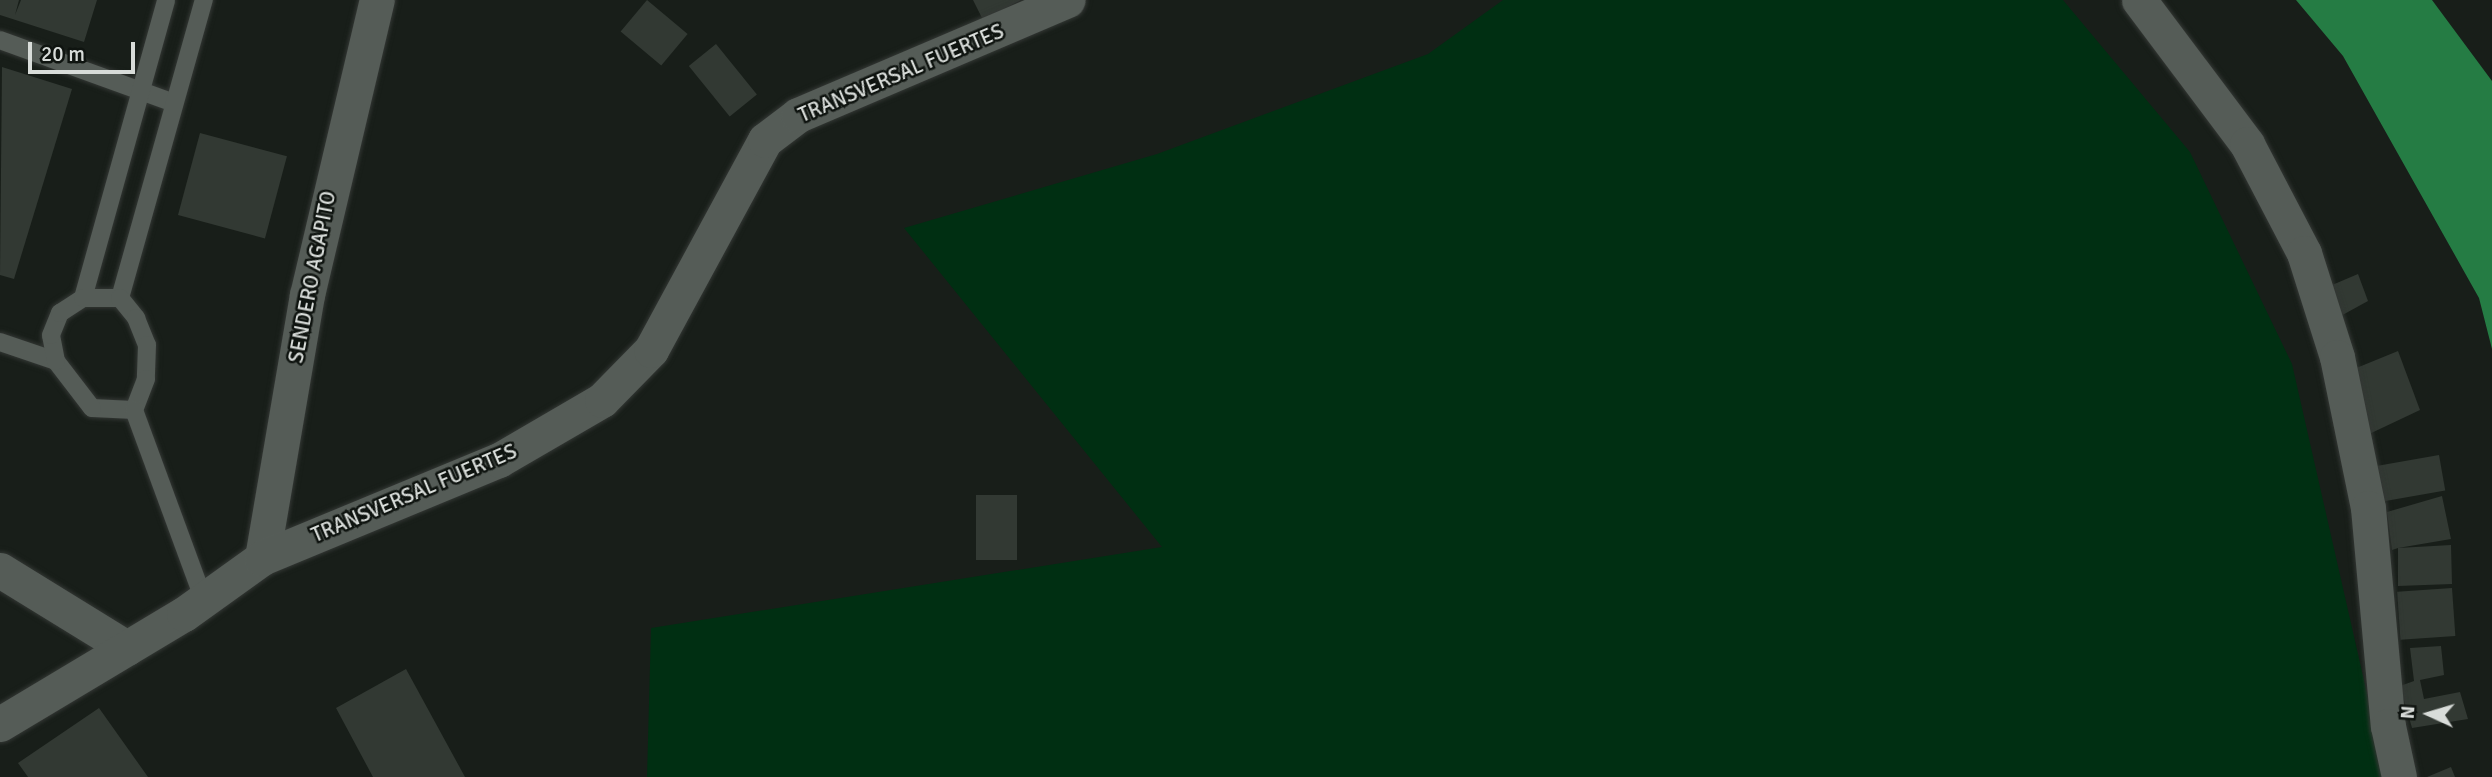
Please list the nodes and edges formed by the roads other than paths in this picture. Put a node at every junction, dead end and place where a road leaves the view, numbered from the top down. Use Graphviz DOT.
graph roads {
  1 [pos="166,0"];
  2 [pos="204,0"];
  3 [pos="377,0"];
  4 [pos="1068,0"];
  5 [pos="2139,0"];
  6 [pos="0,40"];
  7 [pos="136,91"];
  8 [pos="174,103"];
  9 [pos="83,298"];
  10 [pos="120,298"];
  11 [pos="0,342"];
  12 [pos="56,362"];
  13 [pos="134,410"];
  14 [pos="262,558"];
  15 [pos="0,570"];
  16 [pos="204,600"];
  17 [pos="127,649"];
  18 [pos="0,724"];
  19 [pos="2399,777"];
  1 -- 7 [label="lane"];
  2 -- 8 [label="lane"];
  3 -- 14 [label="street, SENDERO AGAPITO"];
  4 -- 14 [label="street, TRANSVERSAL FUERTES"];
  5 -- 19 [label="street"];
  6 -- 7 [label="lane"];
  7 -- 8 [label="lane"];
  7 -- 9 [label="lane"];
  8 -- 10 [label="lane"];
  9 -- 10 [label="lane"];
  9 -- 12 [label="lane"];
  10 -- 13 [label="lane"];
  11 -- 12 [label="lane"];
  12 -- 13 [label="lane"];
  13 -- 16 [label="lane"];
  14 -- 16 [label="street, TRANSVERSAL FUERTES"];
  15 -- 17 [label="street"];
  16 -- 17 [label="street, TRANSVERSAL FUERTES"];
  17 -- 18 [label="street, TRANSVERSAL FUERTES"];
}
